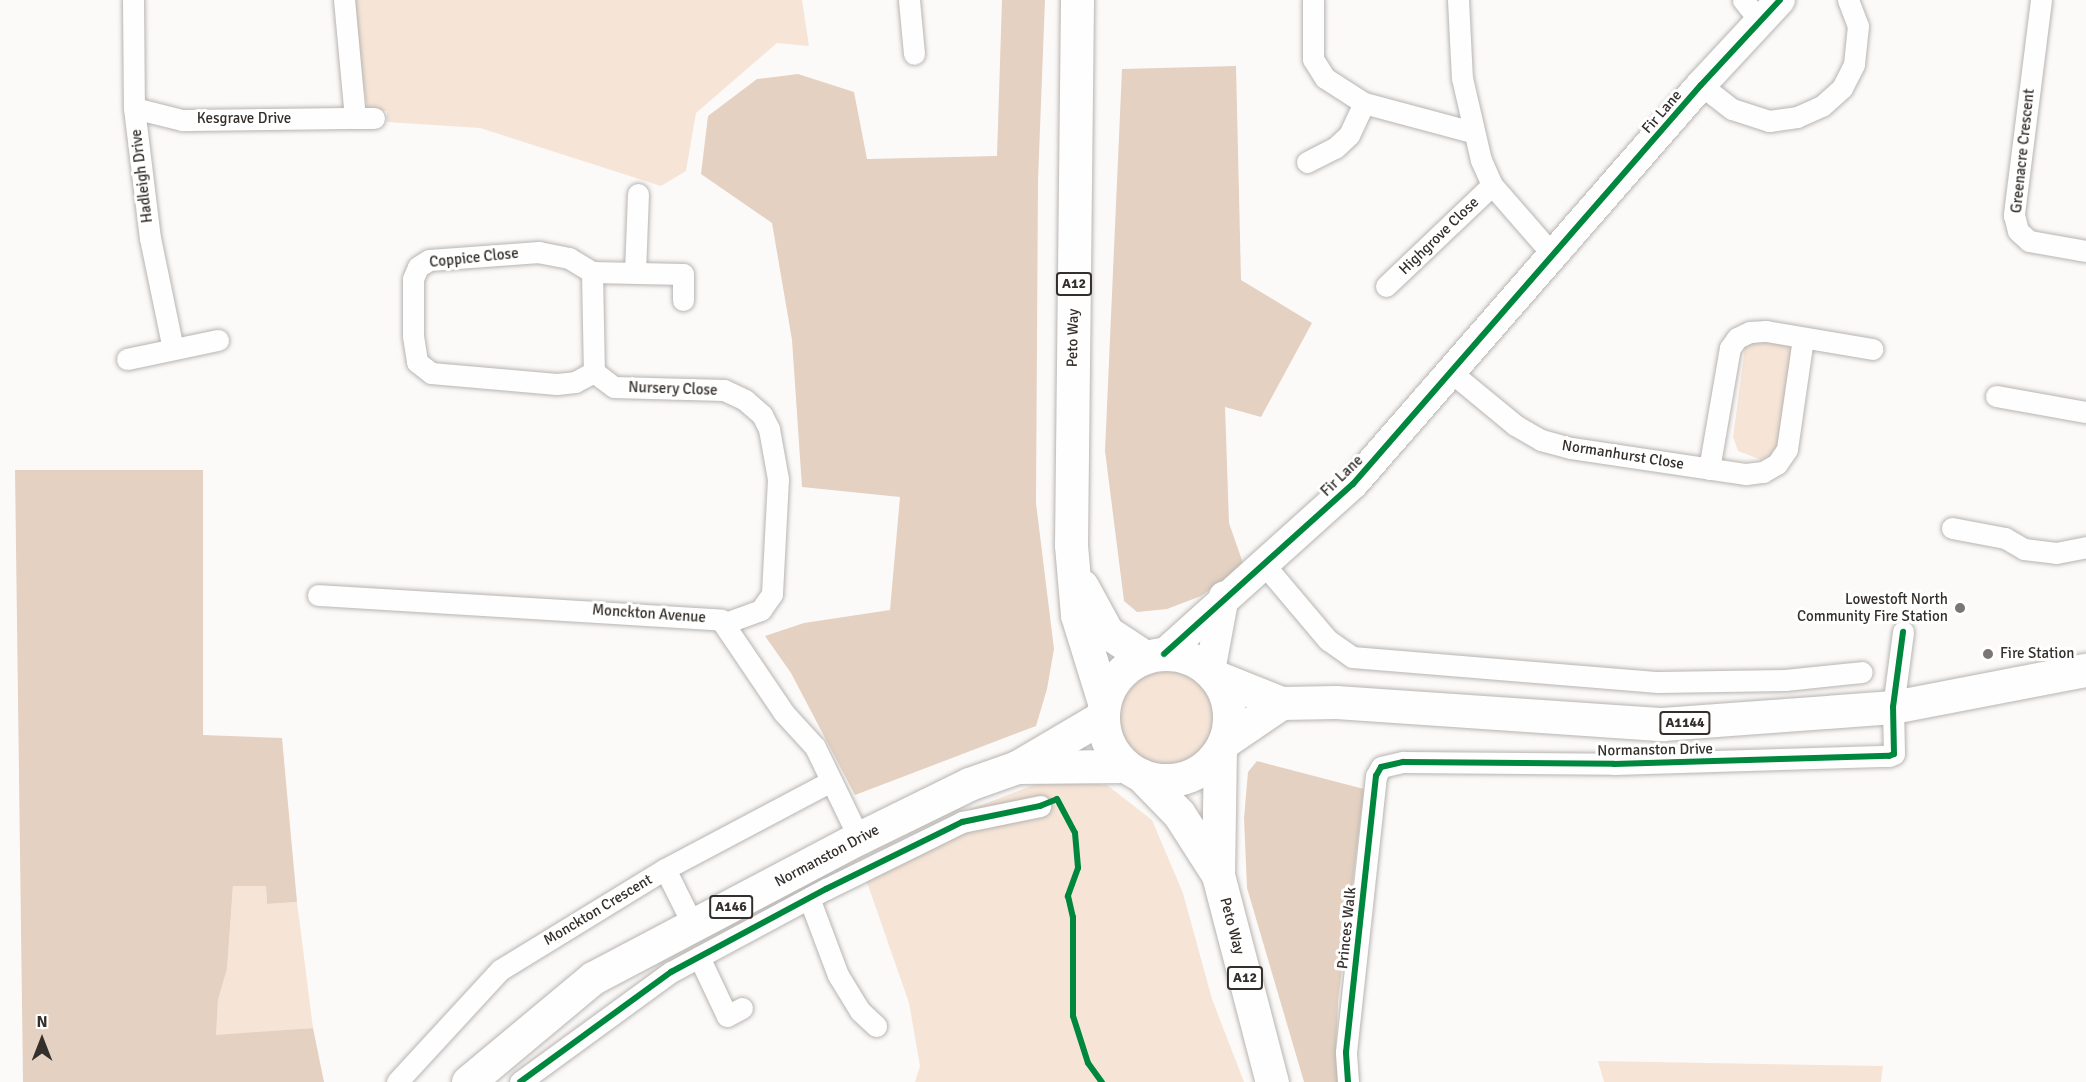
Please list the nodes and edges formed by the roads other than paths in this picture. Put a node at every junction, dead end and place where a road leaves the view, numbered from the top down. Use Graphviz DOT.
graph roads {
  1 [pos="133,0"];
  2 [pos="344,0"];
  3 [pos="909,0"];
  4 [pos="1077,0"];
  5 [pos="1313,0"];
  6 [pos="1458,0"];
  7 [pos="1780,0"];
  8 [pos="1848,0"];
  9 [pos="2041,0"];
  10 [pos="1752,11"];
  11 [pos="914,54"];
  12 [pos="1701,85"];
  13 [pos="1364,103"];
  14 [pos="134,108"];
  15 [pos="1472,132"];
  16 [pos="1307,162"];
  17 [pos="1492,185"];
  18 [pos="638,194"];
  19 [pos="2086,251"];
  20 [pos="1554,256"];
  21 [pos="592,272"];
  22 [pos="635,272"];
  23 [pos="1386,286"];
  24 [pos="683,300"];
  25 [pos="1803,338"];
  26 [pos="218,340"];
  27 [pos="173,349"];
  28 [pos="1872,349"];
  29 [pos="128,359"];
  30 [pos="594,372"];
  31 [pos="1452,373"];
  32 [pos="1996,396"];
  33 [pos="2086,412"];
  34 [pos="1709,469"];
  35 [pos="1952,528"];
  36 [pos="2086,547"];
  37 [pos="1262,562"];
  38 [pos="1073,569"];
  39 [pos="318,595"];
  40 [pos="1224,596"];
  41 [pos="725,623"];
  42 [pos="1903,632"];
  43 [pos="1155,655"];
  44 [pos="2086,670"];
  45 [pos="1862,672"];
  46 [pos="1212,674"];
  47 [pos="1785,680"];
  48 [pos="1281,703"];
  49 [pos="1893,707"];
  50 [pos="1103,710"];
  51 [pos="1790,716"];
  52 [pos="1222,746"];
  53 [pos="1017,767"];
  54 [pos="1133,771"];
  55 [pos="1376,776"];
  56 [pos="831,781"];
  57 [pos="1040,806"];
  58 [pos="859,838"];
  59 [pos="665,869"];
  60 [pos="1218,875"];
  61 [pos="809,898"];
  62 [pos="697,942"];
  63 [pos="640,954"];
  64 [pos="656,982"];
  65 [pos="742,1008"];
  66 [pos="876,1026"];
  67 [pos="397,1082"];
  68 [pos="468,1082"];
  69 [pos="519,1082"];
  70 [pos="1272,1082"];
  71 [pos="1348,1082"];
  1 -- 14 [label="street, Hadleigh Drive"];
  2 -- 14 [label="street, Kesgrave Drive"];
  3 -- 11 [label="street"];
  4 -- 38 [label="main road, Peto Way / A12"];
  5 -- 13 [label="street"];
  6 -- 15 [label="street, Highgrove Close"];
  7 -- 10 [label="street, Fir Lane"];
  8 -- 12 [label="street, Fir Lane"];
  9 -- 19 [label="street, Greenacre Crescent"];
  10 -- 12 [label="street, Fir Lane"];
  12 -- 20 [label="street, Fir Lane"];
  13 -- 15 [label="street"];
  13 -- 16 [label="street"];
  14 -- 27 [label="street, Hadleigh Drive"];
  15 -- 17 [label="street, Highgrove Close"];
  17 -- 20 [label="street, Highgrove Close"];
  17 -- 23 [label="street, Highgrove Close"];
  18 -- 22 [label="street"];
  20 -- 31 [label="street, Fir Lane"];
  21 -- 22 [label="street"];
  21 -- 30 [label="street"];
  21 -- 30 [label="street, Coppice Close"];
  22 -- 24 [label="street"];
  25 -- 28 [label="street"];
  25 -- 34 [label="street, Normanhurst Close"];
  25 -- 34 [label="street"];
  26 -- 27 [label="street"];
  27 -- 29 [label="street"];
  30 -- 41 [label="street, Nursery Close"];
  31 -- 34 [label="street, Normanhurst Close"];
  31 -- 37 [label="street, Fir Lane"];
  32 -- 33 [label="street"];
  35 -- 36 [label="street"];
  37 -- 40 [label="street, Fir Lane"];
  37 -- 47 [label="street"];
  38 -- 43 [label="main road, Peto Way / A12"];
  38 -- 50 [label="main road, Peto Way / A12"];
  39 -- 41 [label="street, Monckton Avenue"];
  40 -- 43 [label="street, Fir Lane"];
  40 -- 46 [label="street"];
  41 -- 56 [label="street, Monckton Avenue"];
  42 -- 49 [label="street"];
  43 -- 46 [label="main road"];
  43 -- 50 [label="main road"];
  44 -- 49 [label="main road, Normanston Drive / A1144"];
  45 -- 47 [label="street"];
  46 -- 48 [label="main road, Normanston Drive / A1144"];
  46 -- 52 [label="main road"];
  47 -- 51 [label="street"];
  48 -- 51 [label="main road, Normanston Drive / A1144"];
  48 -- 52 [label="main road"];
  49 -- 51 [label="main road, Normanston Drive / A1144"];
  49 -- 55 [label="street, Normanston Drive"];
  50 -- 53 [label="main road, Normanston Drive / A146"];
  50 -- 54 [label="main road"];
  52 -- 54 [label="main road"];
  52 -- 60 [label="main road, Peto Way / A12"];
  53 -- 54 [label="main road, Normanston Drive / A146"];
  53 -- 58 [label="main road, Normanston Drive / A146"];
  54 -- 60 [label="main road, Peto Way / A12"];
  55 -- 71 [label="street, Princes Walk"];
  56 -- 58 [label="street, Monckton Avenue"];
  56 -- 59 [label="street, Monckton Crescent"];
  57 -- 61 [label="street"];
  58 -- 62 [label="main road, Normanston Drive / A146"];
  59 -- 62 [label="street"];
  59 -- 67 [label="street, Monckton Crescent"];
  60 -- 70 [label="main road, Peto Way / A12"];
  61 -- 62 [label="street"];
  61 -- 66 [label="street"];
  62 -- 63 [label="main road, Normanston Drive / A146"];
  62 -- 64 [label="street"];
  62 -- 65 [label="street"];
  63 -- 64 [label="street"];
  63 -- 68 [label="main road, Normanston Drive / A146"];
  64 -- 69 [label="street"];
}
